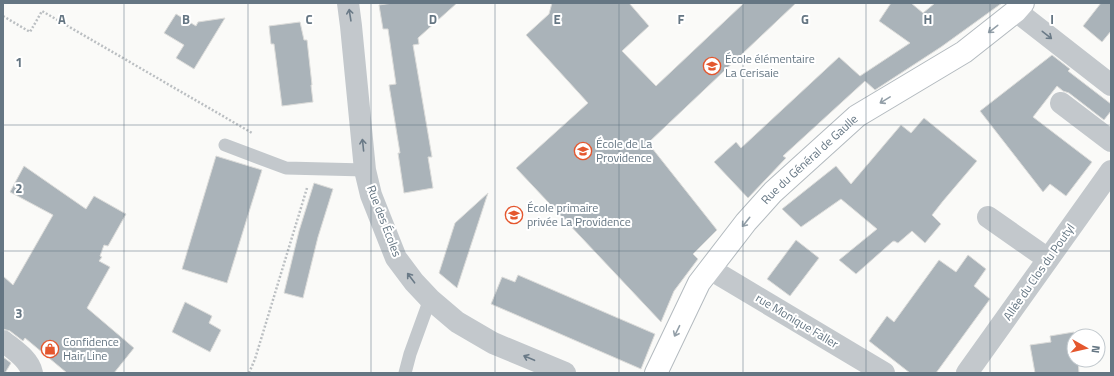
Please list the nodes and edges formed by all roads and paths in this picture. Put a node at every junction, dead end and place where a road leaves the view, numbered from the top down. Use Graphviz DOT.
graph roads {
  1 [pos="348,3"];
  2 [pos="1019,7"];
  3 [pos="3,16"];
  4 [pos="1111,85"];
  5 [pos="1061,102"];
  6 [pos="257,136"];
  7 [pos="1111,141"];
  8 [pos="225,145"];
  9 [pos="313,168"];
  10 [pos="365,170"];
  11 [pos="1111,171"];
  12 [pos="988,217"];
  13 [pos="1048,259"];
  14 [pos="710,269"];
  15 [pos="430,299"];
  16 [pos="3,341"];
  17 [pos="32,373"];
  18 [pos="249,373"];
  19 [pos="405,373"];
  20 [pos="565,373"];
  21 [pos="656,373"];
  22 [pos="884,373"];
  23 [pos="968,373"];
  10 -- 1 [label="street, Rue des Écoles, one-way"];
  2 -- 4 [label="street, one-way"];
  2 -- 14 [label="main road, Rue du Général de Gaulle, one-way"];
  3 -- 6 [label="path"];
  5 -- 7 [label="street"];
  8 -- 9 [label="lane"];
  9 -- 10 [label="lane"];
  9 -- 18 [label="path"];
  15 -- 10 [label="street, Rue des Écoles, one-way"];
  11 -- 13 [label="street, Allée du Clos du Poutyl"];
  12 -- 13 [label="street"];
  13 -- 23 [label="street, Allée du Clos du Poutyl"];
  14 -- 21 [label="main road, Rue du Général de Gaulle, one-way"];
  14 -- 22 [label="street, rue Monique Faller"];
  15 -- 19 [label="lane"];
  20 -- 15 [label="street, Rue des Écoles, one-way"];
  16 -- 17 [label="street"];
}
